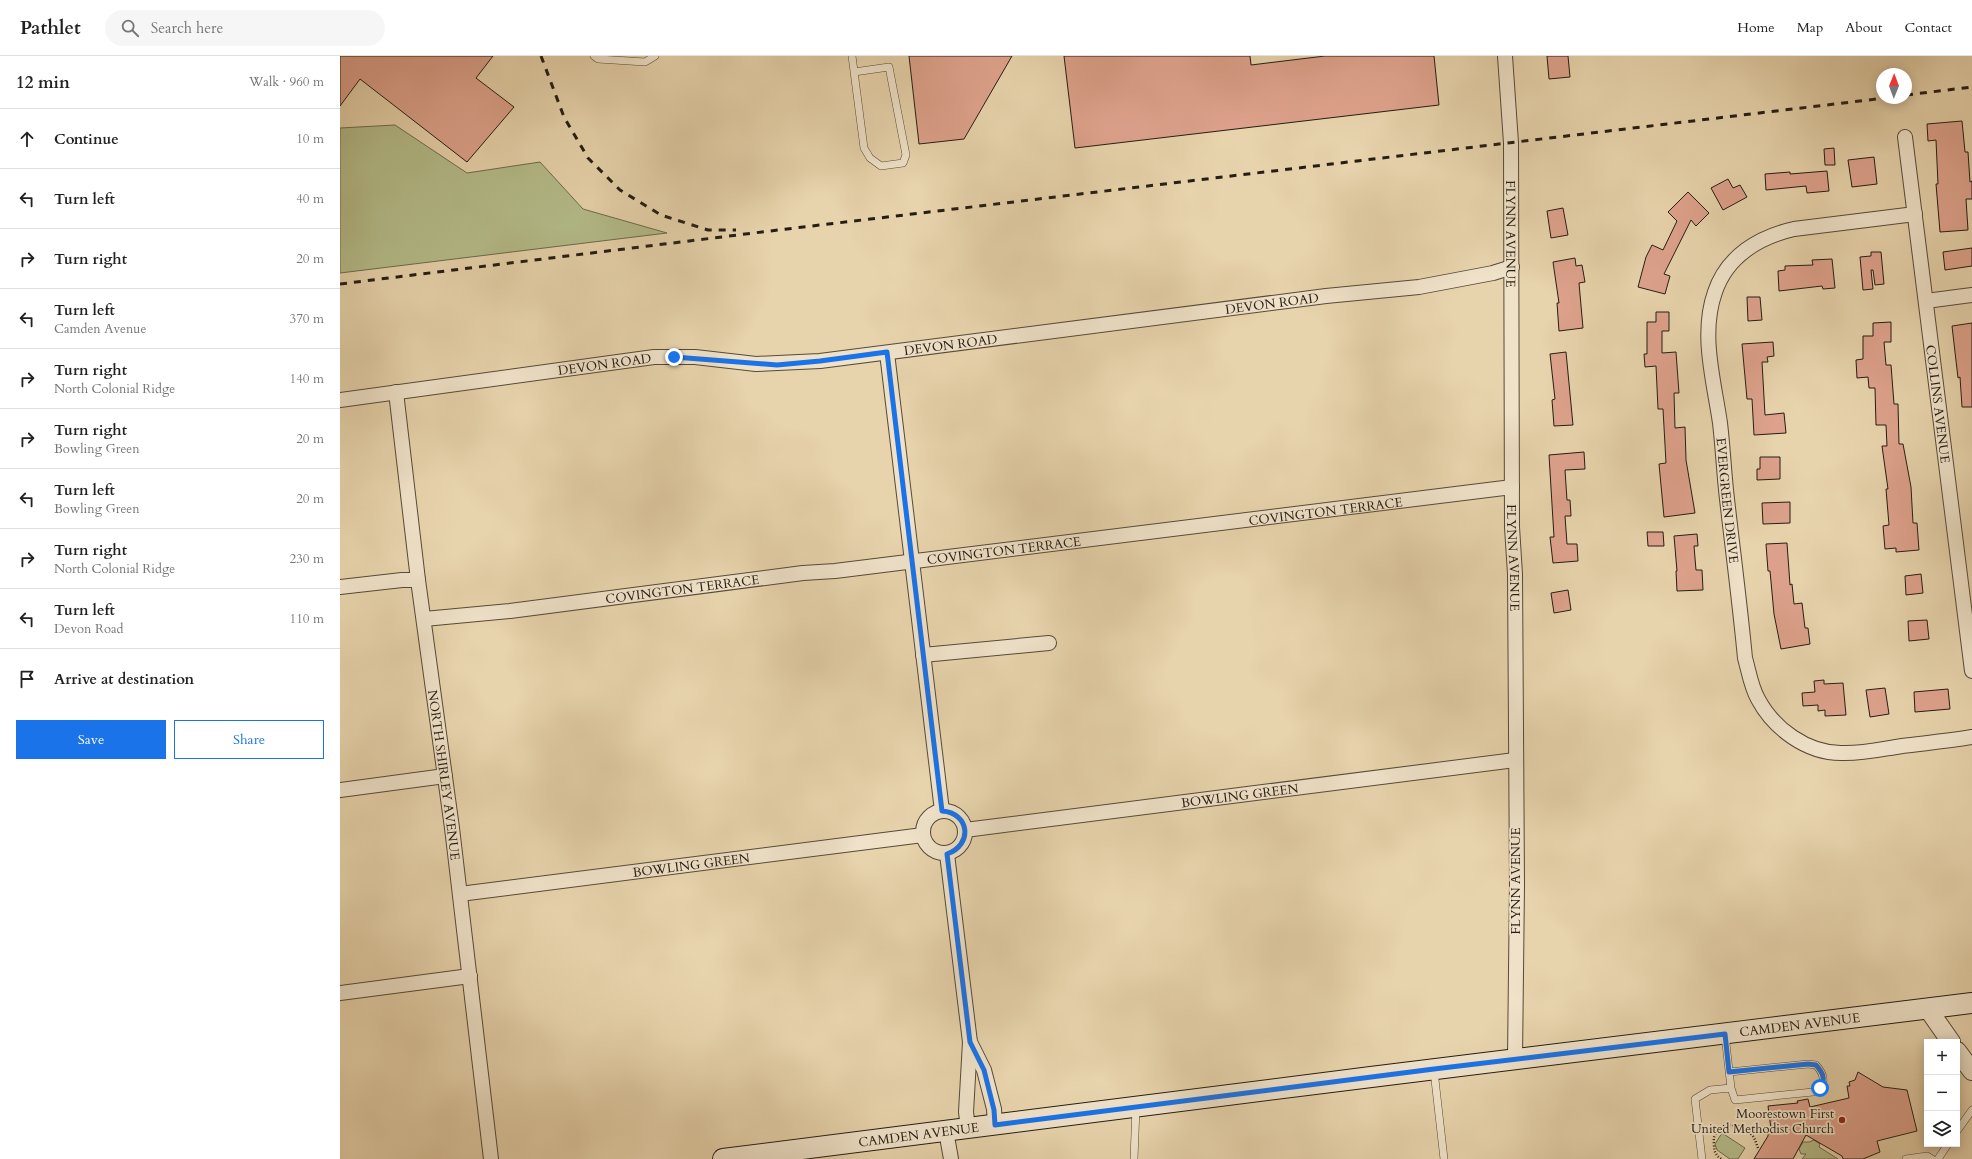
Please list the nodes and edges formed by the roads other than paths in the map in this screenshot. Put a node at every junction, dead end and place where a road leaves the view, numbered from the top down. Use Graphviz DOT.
graph roads {
  1 [pos="594,56"];
  2 [pos="655,56"];
  3 [pos="852,56"];
  4 [pos="1505,56"];
  5 [pos="854,72"];
  6 [pos="1905,137"];
  7 [pos="1915,214"];
  8 [pos="1512,267"];
  9 [pos="1972,295"];
  10 [pos="1926,301"];
  11 [pos="887,352"];
  12 [pos="396,392"];
  13 [pos="340,400"];
  14 [pos="1512,487"];
  15 [pos="912,561"];
  16 [pos="418,580"];
  17 [pos="340,587"];
  18 [pos="1967,597"];
  19 [pos="424,619"];
  20 [pos="1049,643"];
  21 [pos="923,655"];
  22 [pos="1972,671"];
  23 [pos="1972,737"];
  24 [pos="1515,760"];
  25 [pos="445,776"];
  26 [pos="340,790"];
  27 [pos="942,811"];
  28 [pos="965,830"];
  29 [pos="922,835"];
  30 [pos="947,854"];
  31 [pos="460,894"];
  32 [pos="470,976"];
  33 [pos="340,993"];
  34 [pos="1972,1003"];
  35 [pos="1928,1009"];
  36 [pos="1725,1034"];
  37 [pos="1949,1039"];
  38 [pos="970,1042"];
  39 [pos="1960,1055"];
  40 [pos="1515,1059"];
  41 [pos="1434,1069"];
  42 [pos="1972,1071"];
  43 [pos="1729,1072"];
  44 [pos="1731,1088"];
  45 [pos="1136,1108"];
  46 [pos="1972,1110"];
  47 [pos="995,1125"];
  48 [pos="1960,1127"];
  49 [pos="968,1128"];
  50 [pos="946,1131"];
  51 [pos="1946,1147"];
  52 [pos="491,1159"];
  53 [pos="723,1159"];
  54 [pos="951,1159"];
  55 [pos="1134,1159"];
  56 [pos="1444,1159"];
  57 [pos="1702,1159"];
  58 [pos="1906,1159"];
  59 [pos="1932,1159"];
  60 [pos="1938,1159"];
  1 -- 2 [label="lane"];
  3 -- 5 [label="lane"];
  4 -- 8 [label="street, FLYNN AVENUE"];
  5 -- 5 [label="lane"];
  6 -- 7 [label="street, COLLINS AVENUE"];
  7 -- 10 [label="street, COLLINS AVENUE"];
  7 -- 23 [label="street, EVERGREEN DRIVE"];
  8 -- 11 [label="street, DEVON ROAD"];
  8 -- 14 [label="street, FLYNN AVENUE"];
  9 -- 10 [label="street"];
  10 -- 18 [label="street, COLLINS AVENUE"];
  11 -- 12 [label="street, DEVON ROAD"];
  11 -- 15 [label="street"];
  12 -- 13 [label="street, DEVON ROAD"];
  12 -- 16 [label="street, NORTH SHIRLEY AVENUE"];
  14 -- 15 [label="street, COVINGTON TERRACE"];
  14 -- 24 [label="street, FLYNN AVENUE"];
  15 -- 19 [label="street, COVINGTON TERRACE"];
  15 -- 21 [label="street"];
  16 -- 17 [label="street"];
  16 -- 19 [label="street, NORTH SHIRLEY AVENUE"];
  18 -- 22 [label="street, COLLINS AVENUE"];
  19 -- 25 [label="street, NORTH SHIRLEY AVENUE"];
  20 -- 21 [label="street"];
  21 -- 27 [label="street"];
  24 -- 28 [label="street, BOWLING GREEN"];
  24 -- 40 [label="street, FLYNN AVENUE"];
  25 -- 26 [label="street"];
  25 -- 31 [label="street, NORTH SHIRLEY AVENUE"];
  27 -- 28 [label="street"];
  27 -- 29 [label="street"];
  28 -- 30 [label="street"];
  29 -- 30 [label="street"];
  29 -- 31 [label="street, BOWLING GREEN"];
  30 -- 38 [label="street"];
  31 -- 32 [label="street, NORTH SHIRLEY AVENUE"];
  32 -- 33 [label="street"];
  32 -- 52 [label="street, NORTH SHIRLEY AVENUE"];
  34 -- 35 [label="main road, CAMDEN AVENUE"];
  35 -- 36 [label="main road, CAMDEN AVENUE"];
  35 -- 37 [label="street"];
  36 -- 40 [label="main road, CAMDEN AVENUE"];
  36 -- 43 [label="lane"];
  38 -- 47 [label="street"];
  38 -- 49 [label="street"];
  39 -- 42 [label="street"];
  40 -- 41 [label="main road, CAMDEN AVENUE"];
  41 -- 45 [label="main road, CAMDEN AVENUE"];
  41 -- 56 [label="lane"];
  43 -- 44 [label="lane"];
  43 -- 44 [label="lane"];
  44 -- 57 [label="lane"];
  45 -- 47 [label="main road, CAMDEN AVENUE"];
  45 -- 55 [label="lane"];
  46 -- 48 [label="lane"];
  47 -- 49 [label="main road, CAMDEN AVENUE"];
  49 -- 50 [label="main road, CAMDEN AVENUE"];
  50 -- 53 [label="main road, CAMDEN AVENUE"];
  50 -- 54 [label="street"];
  51 -- 60 [label="lane"];
  58 -- 59 [label="lane"];
}
